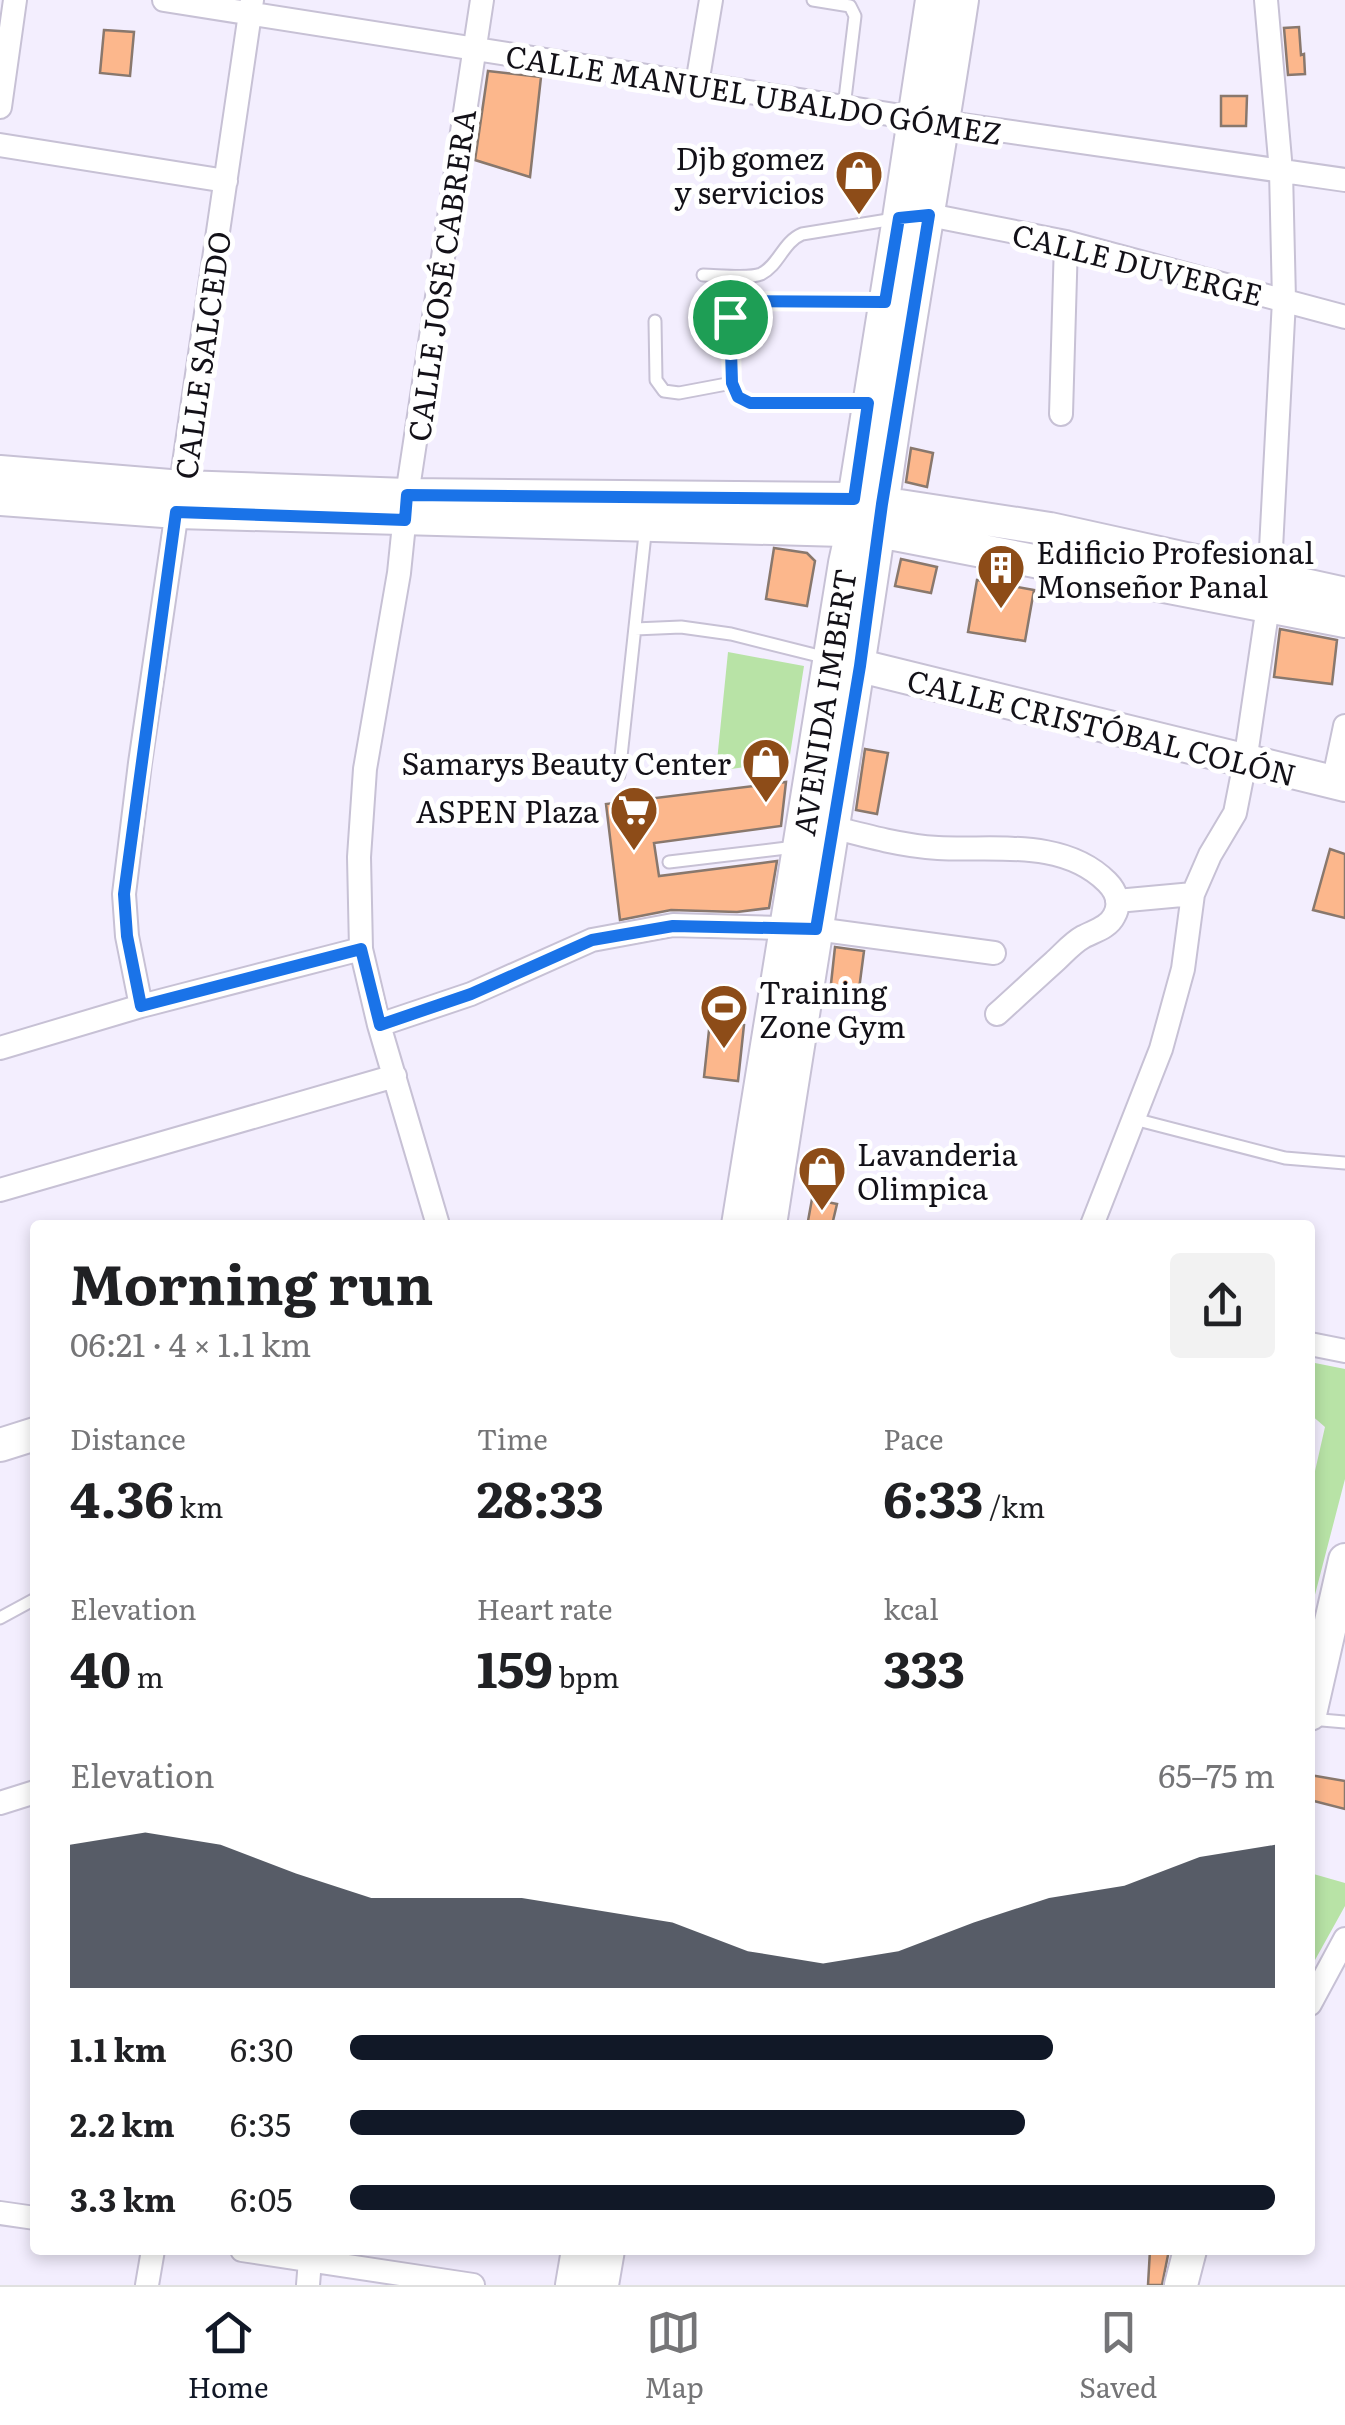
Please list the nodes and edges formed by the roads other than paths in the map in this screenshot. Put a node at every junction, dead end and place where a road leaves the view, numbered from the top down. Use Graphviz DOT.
graph roads {
  1 [pos="15,0"];
  2 [pos="164,0"];
  3 [pos="482,0"];
  4 [pos="710,0"];
  5 [pos="813,0"];
  6 [pos="932,0"];
  7 [pos="962,0"];
  8 [pos="1266,0"];
  9 [pos="250,7"];
  10 [pos="473,50"];
  11 [pos="697,84"];
  12 [pos="0,107"];
  13 [pos="844,107"];
  14 [pos="929,120"];
  15 [pos="0,145"];
  16 [pos="1281,171"];
  17 [pos="1345,180"];
  18 [pos="226,181"];
  19 [pos="914,217"];
  20 [pos="1066,242"];
  21 [pos="703,275"];
  22 [pos="1284,300"];
  23 [pos="885,302"];
  24 [pos="1345,317"];
  25 [pos="654,321"];
  26 [pos="732,383"];
  27 [pos="868,403"];
  28 [pos="1062,414"];
  29 [pos="0,472"];
  30 [pos="0,500"];
  31 [pos="179,500"];
  32 [pos="406,507"];
  33 [pos="867,516"];
  34 [pos="646,526"];
  35 [pos="1269,593"];
  36 [pos="1345,594"];
  37 [pos="1345,621"];
  38 [pos="635,630"];
  39 [pos="845,662"];
  40 [pos="1345,726"];
  41 [pos="1246,762"];
  42 [pos="620,775"];
  43 [pos="1339,784"];
  44 [pos="832,827"];
  45 [pos="799,847"];
  46 [pos="668,862"];
  47 [pos="1193,894"];
  48 [pos="1117,901"];
  49 [pos="801,928"];
  50 [pos="361,949"];
  51 [pos="994,952"];
  52 [pos="141,1006"];
  53 [pos="997,1014"];
  54 [pos="380,1025"];
  55 [pos="0,1048"];
  56 [pos="395,1076"];
  57 [pos="1134,1118"];
  58 [pos="1345,1163"];
  59 [pos="0,1190"];
  60 [pos="437,1220"];
  61 [pos="748,1220"];
  62 [pos="1094,1220"];
  63 [pos="1315,1345"];
  64 [pos="1345,1351"];
  65 [pos="30,1436"];
  66 [pos="0,1445"];
  67 [pos="1345,1560"];
  68 [pos="30,1602"];
  69 [pos="0,1618"];
  70 [pos="1336,1643"];
  71 [pos="1315,1702"];
  72 [pos="1315,1717"];
  73 [pos="1345,1722"];
  74 [pos="30,1794"];
  75 [pos="0,1803"];
  76 [pos="1345,1940"];
  77 [pos="1345,1989"];
  78 [pos="1316,1994"];
  79 [pos="0,2212"];
  80 [pos="30,2217"];
  81 [pos="152,2255"];
  82 [pos="276,2255"];
  83 [pos="577,2255"];
  84 [pos="607,2255"];
  85 [pos="1189,2255"];
  86 [pos="310,2260"];
  87 [pos="147,2285"];
  88 [pos="308,2285"];
  89 [pos="473,2285"];
  90 [pos="572,2285"];
  91 [pos="602,2285"];
  92 [pos="1181,2285"];
  1 -- 12 [label="street"];
  2 -- 9 [label="street, CALLE MANUEL UBALDO GÓMEZ"];
  3 -- 10 [label="street, CALLE JOSÉ CABRERA"];
  4 -- 11 [label="street"];
  5 -- 13 [label="lane"];
  6 -- 14 [label="main road, AVENIDA IMBERT"];
  7 -- 14 [label="main road, AVENIDA IMBERT"];
  8 -- 16 [label="street"];
  9 -- 10 [label="street, CALLE MANUEL UBALDO GÓMEZ"];
  9 -- 18 [label="street, CALLE SALCEDO"];
  10 -- 11 [label="street, CALLE MANUEL UBALDO GÓMEZ"];
  10 -- 32 [label="street, CALLE JOSÉ CABRERA"];
  11 -- 13 [label="street, CALLE MANUEL UBALDO GÓMEZ"];
  13 -- 14 [label="street, CALLE MANUEL UBALDO GÓMEZ"];
  14 -- 16 [label="street, CALLE MANUEL UBALDO GÓMEZ"];
  14 -- 19 [label="main road, AVENIDA IMBERT"];
  15 -- 18 [label="street"];
  16 -- 17 [label="street, CALLE MANUEL UBALDO GÓMEZ"];
  16 -- 22 [label="street"];
  18 -- 31 [label="street, CALLE SALCEDO"];
  19 -- 20 [label="street, CALLE DUVERGE"];
  19 -- 21 [label="lane"];
  19 -- 23 [label="main road, AVENIDA IMBERT"];
  19 -- 33 [label="main road, AVENIDA IMBERT"];
  20 -- 22 [label="street, CALLE DUVERGE"];
  20 -- 28 [label="street"];
  22 -- 24 [label="street, CALLE DUVERGE"];
  22 -- 35 [label="street"];
  23 -- 26 [label="lane"];
  23 -- 27 [label="main road, AVENIDA IMBERT"];
  25 -- 26 [label="lane"];
  26 -- 27 [label="lane"];
  27 -- 33 [label="main road, AVENIDA IMBERT"];
  29 -- 31 [label="main road"];
  30 -- 31 [label="main road"];
  31 -- 32 [label="main road"];
  31 -- 52 [label="street, CALLE SALCEDO"];
  32 -- 33 [label="main road"];
  32 -- 34 [label="main road"];
  32 -- 50 [label="street, CALLE JOSÉ CABRERA"];
  33 -- 34 [label="main road"];
  33 -- 35 [label="main road"];
  33 -- 39 [label="main road, AVENIDA IMBERT"];
  34 -- 38 [label="lane"];
  35 -- 36 [label="main road"];
  35 -- 37 [label="main road"];
  35 -- 41 [label="street"];
  38 -- 39 [label="lane"];
  38 -- 42 [label="lane"];
  39 -- 41 [label="main road, CALLE CRISTÓBAL COLÓN"];
  39 -- 44 [label="main road, AVENIDA IMBERT"];
  39 -- 45 [label="main road, AVENIDA IMBERT"];
  40 -- 43 [label="street"];
  41 -- 43 [label="main road, CALLE CRISTÓBAL COLÓN"];
  41 -- 47 [label="street"];
  44 -- 48 [label="street"];
  44 -- 49 [label="main road, AVENIDA IMBERT"];
  45 -- 46 [label="lane"];
  45 -- 49 [label="main road, AVENIDA IMBERT"];
  47 -- 48 [label="street"];
  47 -- 57 [label="street"];
  48 -- 53 [label="street"];
  49 -- 51 [label="street"];
  49 -- 54 [label="street"];
  49 -- 61 [label="main road, AVENIDA IMBERT"];
  50 -- 52 [label="street"];
  50 -- 54 [label="street, CALLE JOSÉ CABRERA"];
  52 -- 55 [label="street"];
  54 -- 56 [label="street, CALLE JOSÉ CABRERA"];
  56 -- 59 [label="street"];
  56 -- 60 [label="street, CALLE JOSÉ CABRERA"];
  57 -- 58 [label="lane"];
  57 -- 62 [label="street"];
  63 -- 64 [label="street"];
  65 -- 66 [label="main road"];
  67 -- 70 [label="main road"];
  68 -- 69 [label="lane"];
  70 -- 71 [label="main road"];
  72 -- 73 [label="lane"];
  74 -- 75 [label="street"];
  76 -- 78 [label="street"];
  77 -- 78 [label="street"];
  79 -- 80 [label="street"];
  81 -- 87 [label="street"];
  82 -- 86 [label="street"];
  83 -- 90 [label="main road"];
  84 -- 91 [label="main road"];
  85 -- 92 [label="main road"];
  86 -- 88 [label="street"];
  86 -- 89 [label="street"];
}
